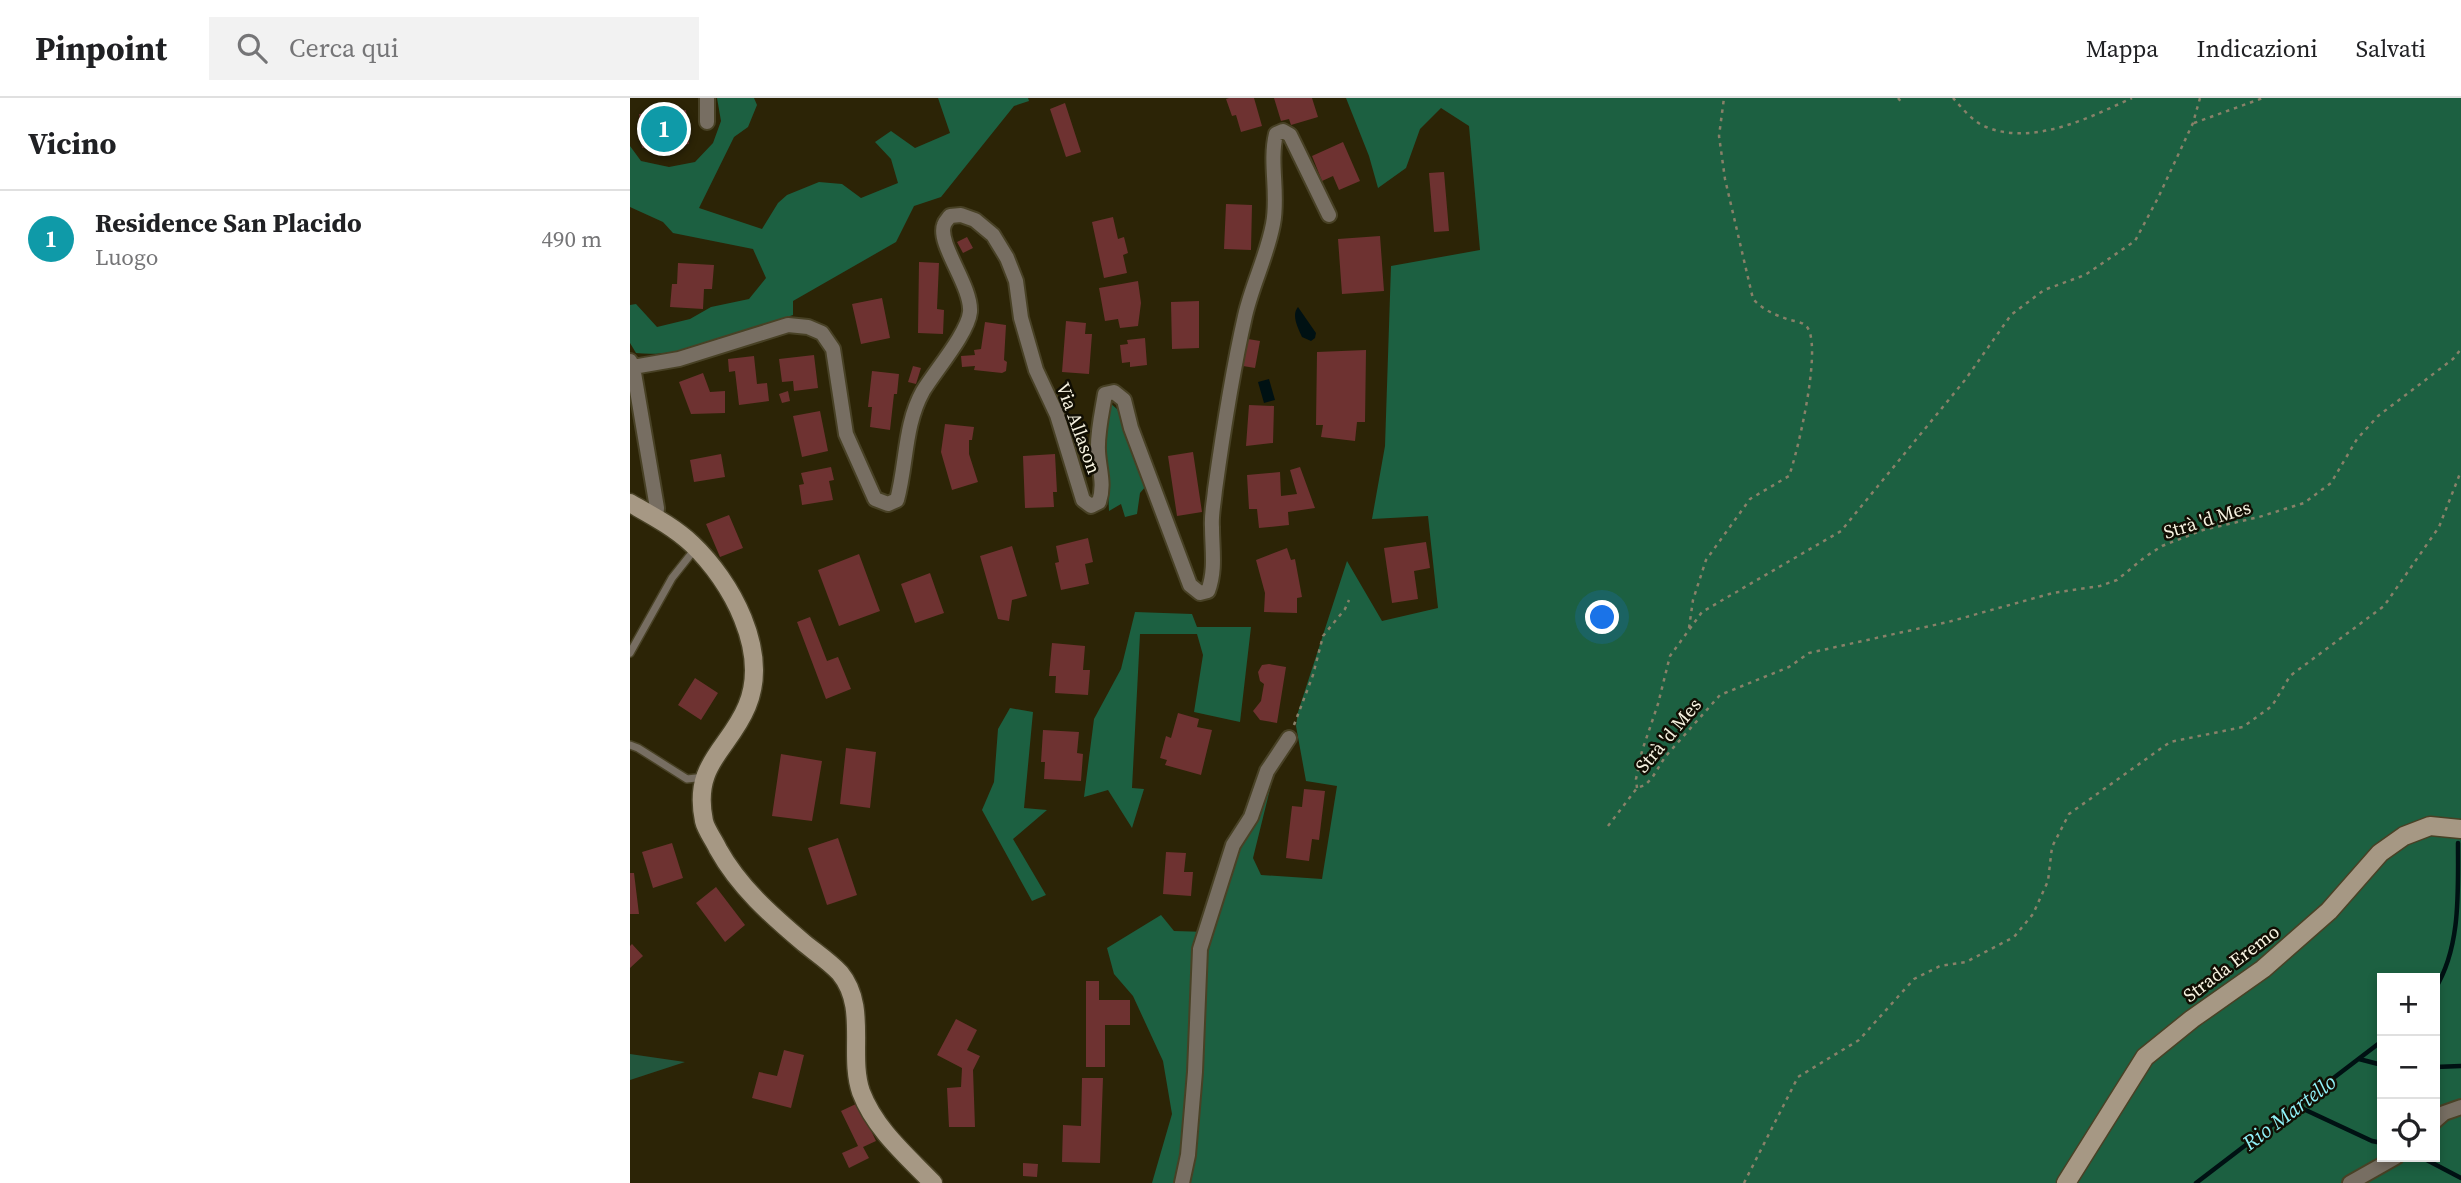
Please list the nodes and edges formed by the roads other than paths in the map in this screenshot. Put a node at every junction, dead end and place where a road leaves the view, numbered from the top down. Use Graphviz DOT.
graph roads {
  1 [pos="707,98"];
  2 [pos="707,121"];
  3 [pos="1329,215"];
  4 [pos="631,364"];
  5 [pos="630,503"];
  6 [pos="656,518"];
  7 [pos="695,548"];
  8 [pos="630,653"];
  9 [pos="1289,738"];
  10 [pos="630,745"];
  11 [pos="706,777"];
  12 [pos="2461,829"];
  13 [pos="2461,1107"];
  14 [pos="2440,1117"];
  15 [pos="2387,1162"];
  16 [pos="933,1183"];
  17 [pos="1182,1183"];
  18 [pos="2066,1183"];
  19 [pos="2350,1183"];
  1 -- 2 [label="street"];
  3 -- 4 [label="street, Via Allason"];
  4 -- 6 [label="street, Via Allason"];
  5 -- 6 [label="main road"];
  6 -- 7 [label="main road"];
  7 -- 8 [label="lane"];
  7 -- 11 [label="main road"];
  9 -- 17 [label="street"];
  10 -- 11 [label="lane"];
  11 -- 16 [label="main road"];
  12 -- 18 [label="main road, Strada Eremo"];
  13 -- 14 [label="street"];
  15 -- 19 [label="street"];
}
